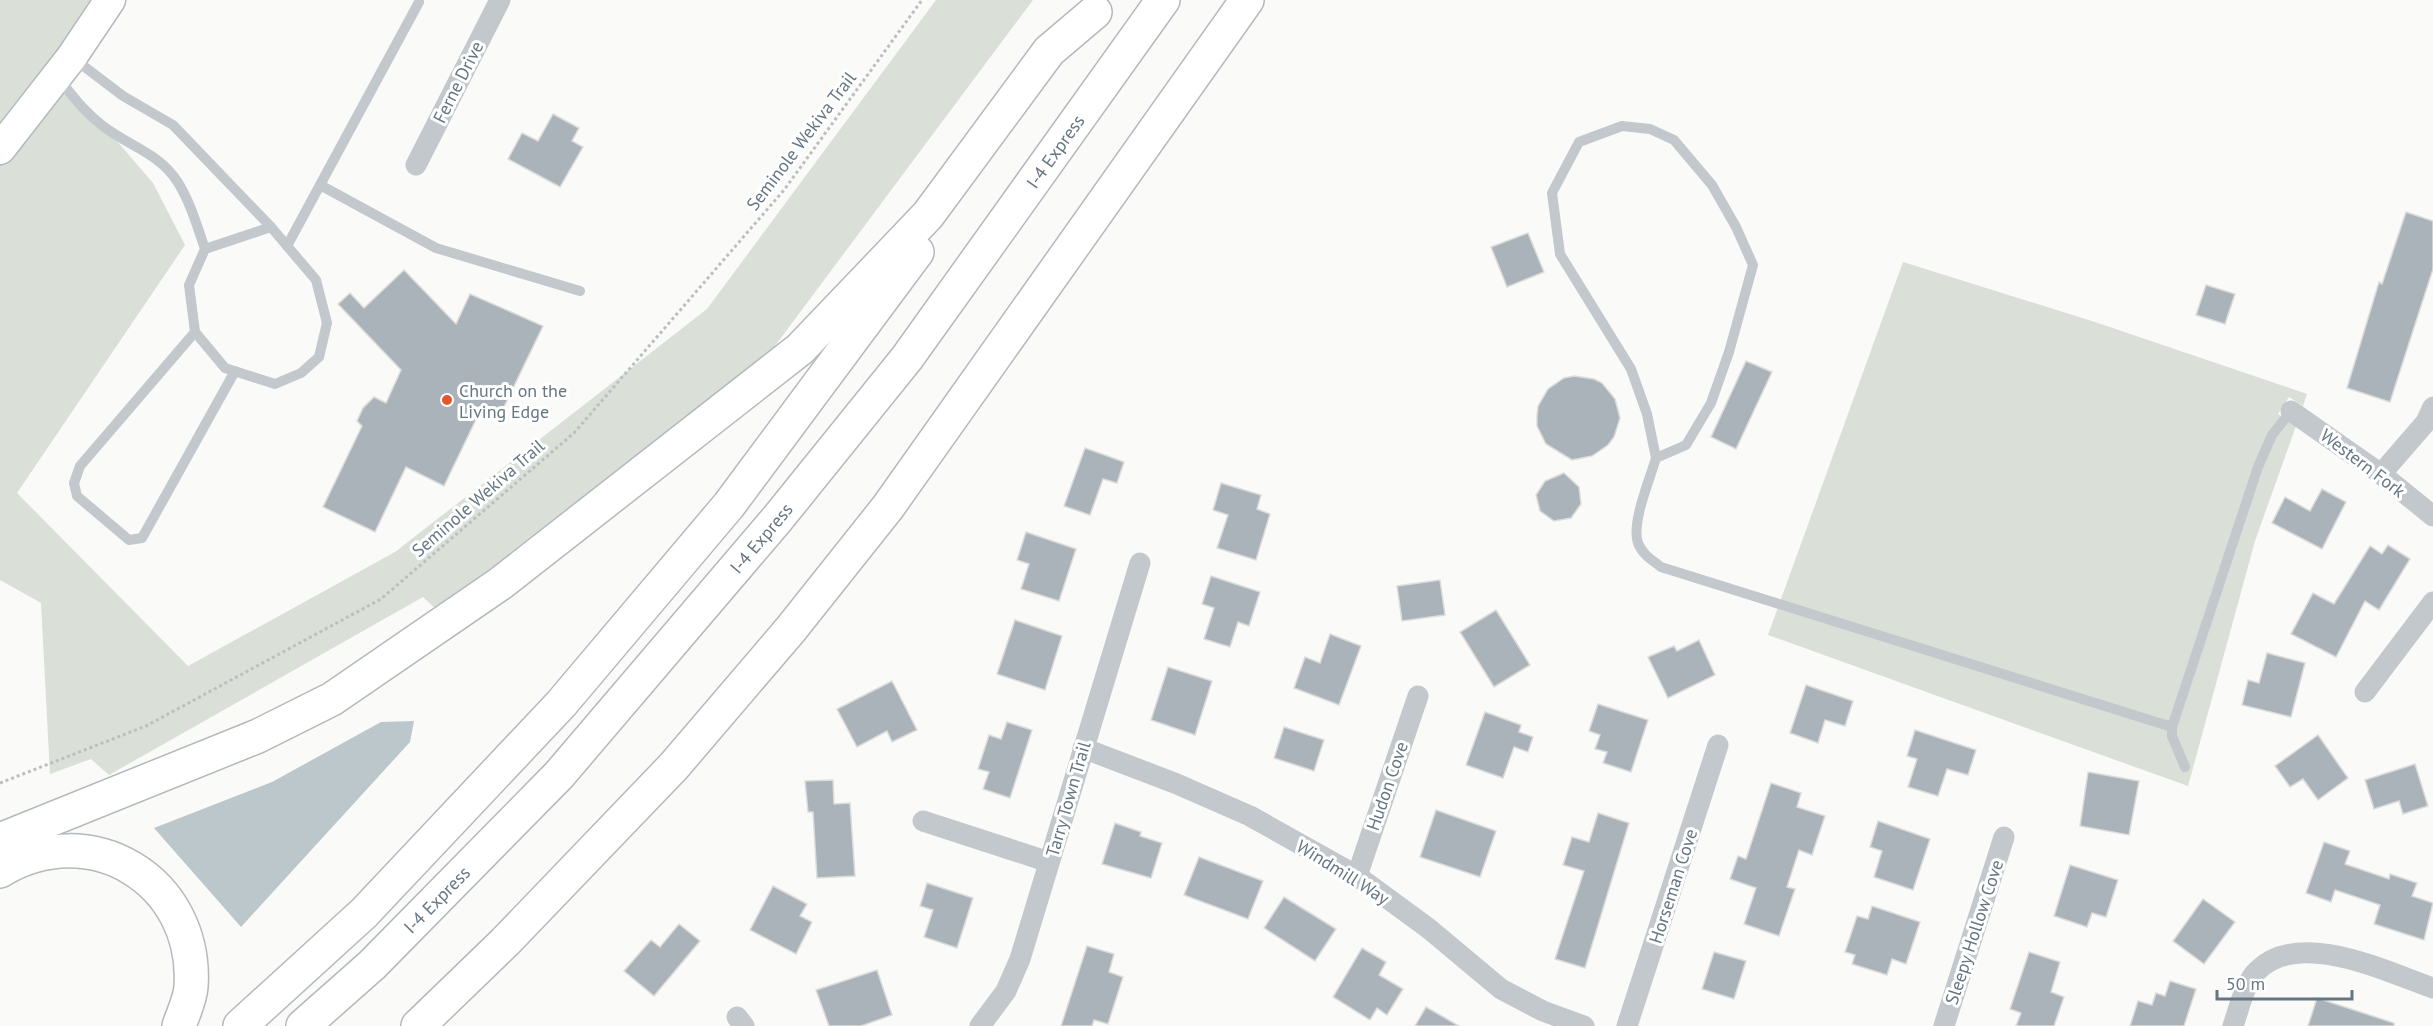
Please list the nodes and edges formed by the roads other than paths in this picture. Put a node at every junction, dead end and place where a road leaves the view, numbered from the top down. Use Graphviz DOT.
graph roads {
  1 [pos="110,0"];
  2 [pos="500,0"];
  3 [pos="1163,0"];
  4 [pos="1247,0"];
  5 [pos="419,2"];
  6 [pos="1099,6"];
  7 [pos="64,67"];
  8 [pos="0,149"];
  9 [pos="416,165"];
  10 [pos="320,185"];
  11 [pos="271,227"];
  12 [pos="287,246"];
  13 [pos="205,249"];
  14 [pos="580,291"];
  15 [pos="195,332"];
  16 [pos="235,371"];
  17 [pos="2433,407"];
  18 [pos="2291,411"];
  19 [pos="1656,458"];
  20 [pos="2381,474"];
  21 [pos="2433,516"];
  22 [pos="1140,563"];
  23 [pos="2433,602"];
  24 [pos="2365,692"];
  25 [pos="1418,696"];
  26 [pos="2172,726"];
  27 [pos="1718,746"];
  28 [pos="1083,748"];
  29 [pos="2185,767"];
  30 [pos="923,821"];
  31 [pos="2004,837"];
  32 [pos="0,840"];
  33 [pos="1049,862"];
  34 [pos="0,871"];
  35 [pos="1357,876"];
  36 [pos="2433,988"];
  37 [pos="982,1025"];
  38 [pos="179,1026"];
  39 [pos="240,1026"];
  40 [pos="303,1026"];
  41 [pos="418,1026"];
  42 [pos="1584,1026"];
  43 [pos="1627,1026"];
  44 [pos="1944,1026"];
  45 [pos="2233,1026"];
  1 -- 7 [label="main road"];
  2 -- 9 [label="street, Ferne Drive"];
  3 -- 40 [label="highway, I-4 Express"];
  4 -- 41 [label="highway"];
  5 -- 10 [label="lane"];
  6 -- 32 [label="highway"];
  6 -- 39 [label="highway"];
  7 -- 8 [label="main road"];
  7 -- 11 [label="lane"];
  7 -- 13 [label="lane"];
  10 -- 12 [label="lane"];
  10 -- 14 [label="lane"];
  11 -- 12 [label="lane"];
  11 -- 13 [label="lane"];
  12 -- 16 [label="lane"];
  13 -- 15 [label="lane"];
  15 -- 16 [label="lane"];
  15 -- 16 [label="lane"];
  17 -- 20 [label="street"];
  18 -- 20 [label="street, Western Fork"];
  18 -- 26 [label="lane"];
  19 -- 19 [label="lane"];
  19 -- 26 [label="lane"];
  20 -- 21 [label="street, Western Fork"];
  22 -- 28 [label="street, Tarry Town Trail"];
  23 -- 24 [label="street"];
  25 -- 35 [label="street, Hudon Cove"];
  26 -- 29 [label="lane"];
  27 -- 43 [label="street, Horseman Cove"];
  28 -- 33 [label="street, Tarry Town Trail"];
  28 -- 35 [label="street, Windmill Way"];
  30 -- 33 [label="street"];
  31 -- 44 [label="street, Sleepy Hollow Cove"];
  33 -- 37 [label="street, Tarry Town Trail"];
  34 -- 38 [label="highway"];
  35 -- 42 [label="street, Windmill Way"];
  36 -- 45 [label="street"];
}
